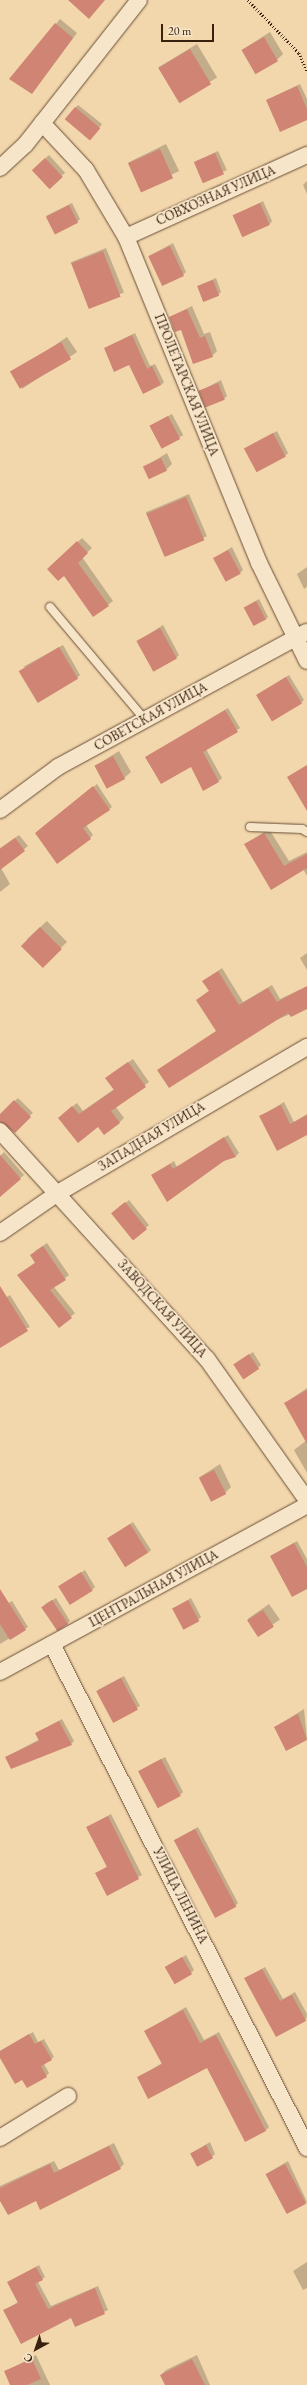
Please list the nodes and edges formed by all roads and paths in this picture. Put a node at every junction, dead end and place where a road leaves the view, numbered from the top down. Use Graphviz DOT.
graph roads {
  1 [pos="139,0"];
  2 [pos="248,0"];
  3 [pos="307,71"];
  4 [pos="42,123"];
  5 [pos="307,155"];
  6 [pos="0,168"];
  7 [pos="126,237"];
  8 [pos="50,607"];
  9 [pos="302,635"];
  10 [pos="307,661"];
  11 [pos="145,720"];
  12 [pos="0,810"];
  13 [pos="250,827"];
  14 [pos="307,832"];
  15 [pos="307,1047"];
  16 [pos="0,1131"];
  17 [pos="58,1193"];
  18 [pos="0,1233"];
  19 [pos="307,1500"];
  20 [pos="307,1505"];
  21 [pos="52,1644"];
  22 [pos="0,1672"];
  23 [pos="68,2096"];
  24 [pos="0,2138"];
  25 [pos="307,2148"];
  1 -- 4 [label="street"];
  2 -- 3 [label="path"];
  4 -- 6 [label="street"];
  4 -- 7 [label="street, ПРОЛЕТАРСКАЯ УЛИЦА"];
  5 -- 7 [label="street, СОВХОЗНАЯ УЛИЦА"];
  7 -- 9 [label="street, ПРОЛЕТАРСКАЯ УЛИЦА"];
  8 -- 11 [label="lane"];
  9 -- 10 [label="street, ПРОЛЕТАРСКАЯ УЛИЦА"];
  9 -- 11 [label="street, СОВЕТСКАЯ УЛИЦА"];
  11 -- 12 [label="street, СОВЕТСКАЯ УЛИЦА"];
  13 -- 14 [label="lane"];
  15 -- 17 [label="street, ЗАПАДНАЯ УЛИЦА"];
  16 -- 17 [label="street, ЗАВОДСКАЯ УЛИЦА"];
  17 -- 18 [label="street, ЗАПАДНАЯ УЛИЦА"];
  17 -- 19 [label="street, ЗАВОДСКАЯ УЛИЦА"];
  20 -- 21 [label="street, ЦЕНТРАЛЬНАЯ УЛИЦА"];
  21 -- 22 [label="street, ЦЕНТРАЛЬНАЯ УЛИЦА"];
  21 -- 25 [label="street, УЛИЦА ЛЕНИНА"];
  23 -- 24 [label="street"];
}
